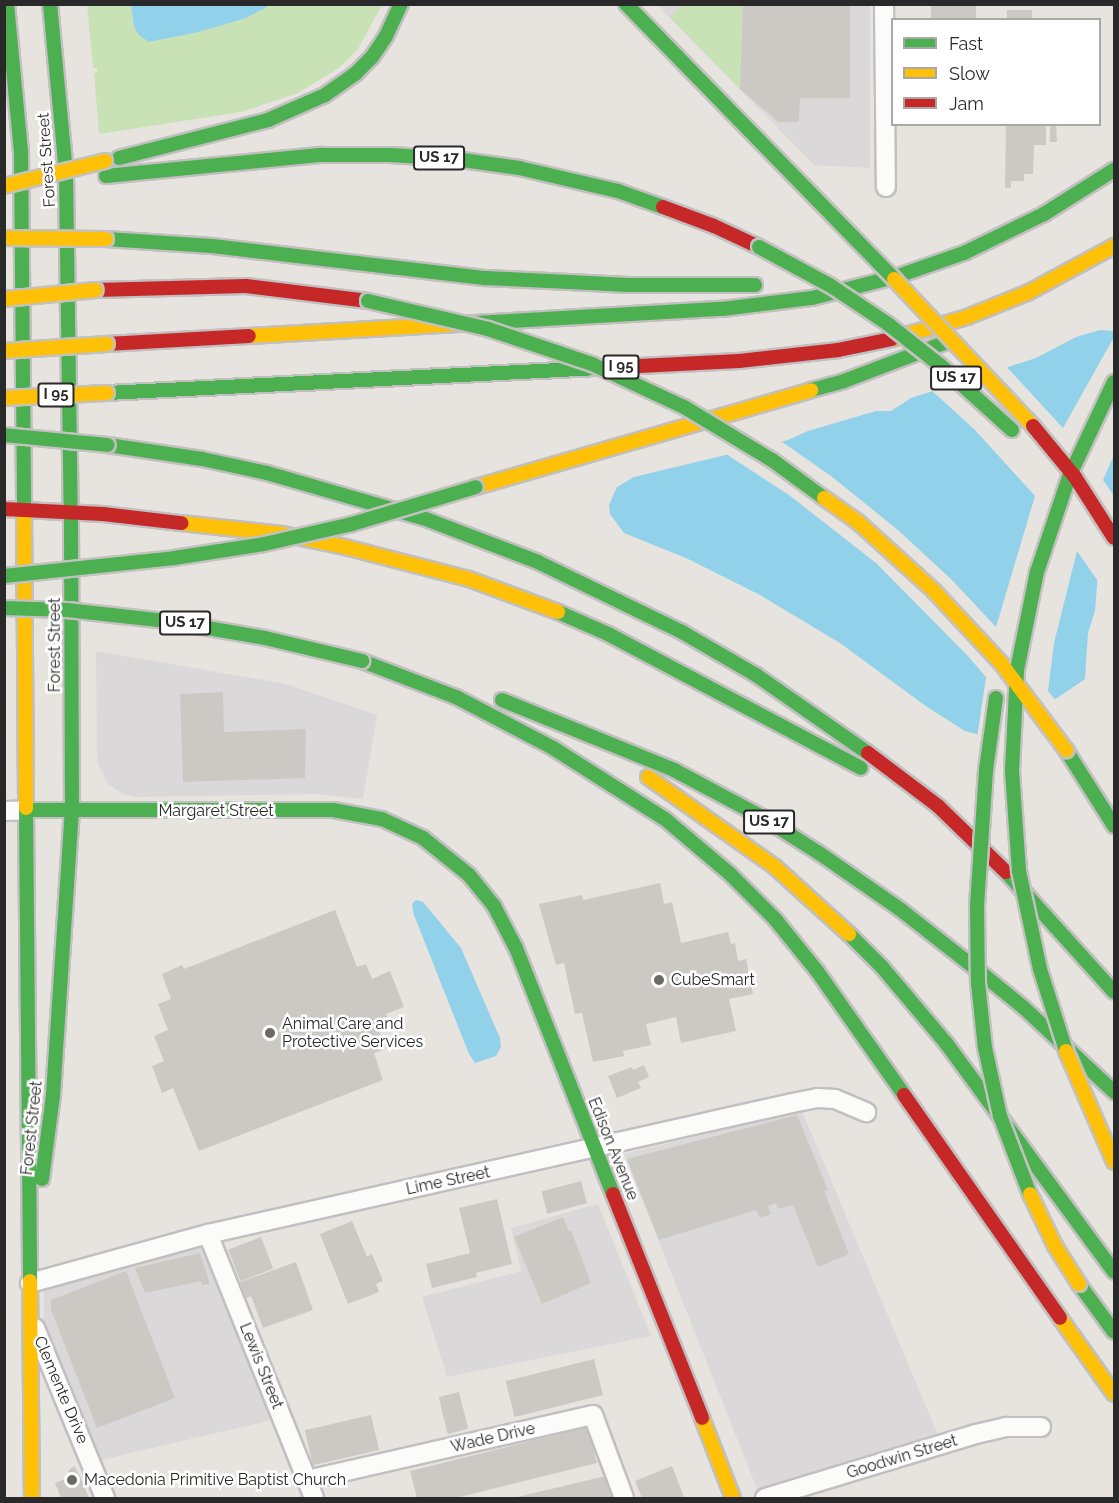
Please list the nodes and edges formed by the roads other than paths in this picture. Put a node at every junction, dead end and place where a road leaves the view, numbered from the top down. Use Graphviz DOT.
graph roads {
  1 [pos="7,4"];
  2 [pos="50,4"];
  3 [pos="401,4"];
  4 [pos="626,4"];
  5 [pos="884,4"];
  6 [pos="1114,170"];
  7 [pos="4,187"];
  8 [pos="886,187"];
  9 [pos="4,238"];
  10 [pos="1114,246"];
  11 [pos="964,253"];
  12 [pos="1088,262"];
  13 [pos="793,282"];
  14 [pos="772,284"];
  15 [pos="4,299"];
  16 [pos="4,351"];
  17 [pos="1114,382"];
  18 [pos="4,398"];
  19 [pos="4,435"];
  20 [pos="1021,440"];
  21 [pos="1054,476"];
  22 [pos="4,509"];
  23 [pos="24,510"];
  24 [pos="71,512"];
  25 [pos="1114,538"];
  26 [pos="1046,540"];
  27 [pos="1114,554"];
  28 [pos="4,576"];
  29 [pos="4,608"];
  30 [pos="362,661"];
  31 [pos="551,719"];
  32 [pos="27,810"];
  33 [pos="4,811"];
  34 [pos="72,811"];
  35 [pos="1114,826"];
  36 [pos="423,838"];
  37 [pos="1002,867"];
  38 [pos="1114,992"];
  39 [pos="1114,1092"];
  40 [pos="866,1112"];
  41 [pos="595,1148"];
  42 [pos="1114,1162"];
  43 [pos="208,1234"];
  44 [pos="1114,1272"];
  45 [pos="30,1283"];
  46 [pos="29,1315"];
  47 [pos="1114,1332"];
  48 [pos="1114,1394"];
  49 [pos="1041,1427"];
  50 [pos="307,1480"];
  51 [pos="32,1498"];
  52 [pos="105,1498"];
  53 [pos="314,1498"];
  54 [pos="624,1498"];
  55 [pos="732,1498"];
  56 [pos="765,1498"];
  1 -- 23 [label="main road, Forest Street"];
  2 -- 24 [label="main road, Forest Street"];
  3 -- 7 [label="main road, bridge"];
  4 -- 25 [label="main road, bridge"];
  5 -- 8 [label="street"];
  6 -- 11 [label="main road"];
  7 -- 20 [label="main road, US 17, bridge"];
  9 -- 14 [label="main road, bridge"];
  10 -- 12 [label="main road, I 95"];
  11 -- 13 [label="main road"];
  11 -- 16 [label="main road, bridge"];
  12 -- 18 [label="main road, I 95, bridge"];
  12 -- 28 [label="main road, bridge"];
  15 -- 35 [label="main road, bridge"];
  17 -- 26 [label="main road, bridge"];
  19 -- 37 [label="main road, bridge"];
  21 -- 27 [label="main road"];
  22 -- 23 [label="main road"];
  23 -- 24 [label="main road"];
  23 -- 32 [label="main road, Forest Street"];
  24 -- 34 [label="main road, Forest Street"];
  24 -- 37 [label="main road"];
  26 -- 42 [label="main road, bridge"];
  26 -- 47 [label="main road, bridge"];
  29 -- 30 [label="main road, US 17, bridge"];
  30 -- 31 [label="main road, US 17"];
  30 -- 48 [label="main road"];
  31 -- 39 [label="main road, US 17"];
  31 -- 44 [label="main road"];
  32 -- 33 [label="street, Margaret Street"];
  32 -- 34 [label="main road, Margaret Street"];
  32 -- 45 [label="main road, Forest Street"];
  34 -- 36 [label="main road, Margaret Street"];
  34 -- 45 [label="main road, Forest Street"];
  36 -- 41 [label="main road, Edison Avenue"];
  37 -- 38 [label="main road"];
  40 -- 41 [label="street, Lime Street"];
  41 -- 43 [label="street, Lime Street"];
  41 -- 55 [label="main road, Edison Avenue"];
  43 -- 45 [label="street, Lime Street"];
  43 -- 50 [label="street, Lewis Street"];
  45 -- 46 [label="main road, Forest Street"];
  46 -- 51 [label="main road, Forest Street"];
  46 -- 52 [label="street, Clemente Drive"];
  49 -- 56 [label="street, Goodwin Street"];
  50 -- 53 [label="street, Lewis Street"];
  50 -- 54 [label="street, Wade Drive"];
}
